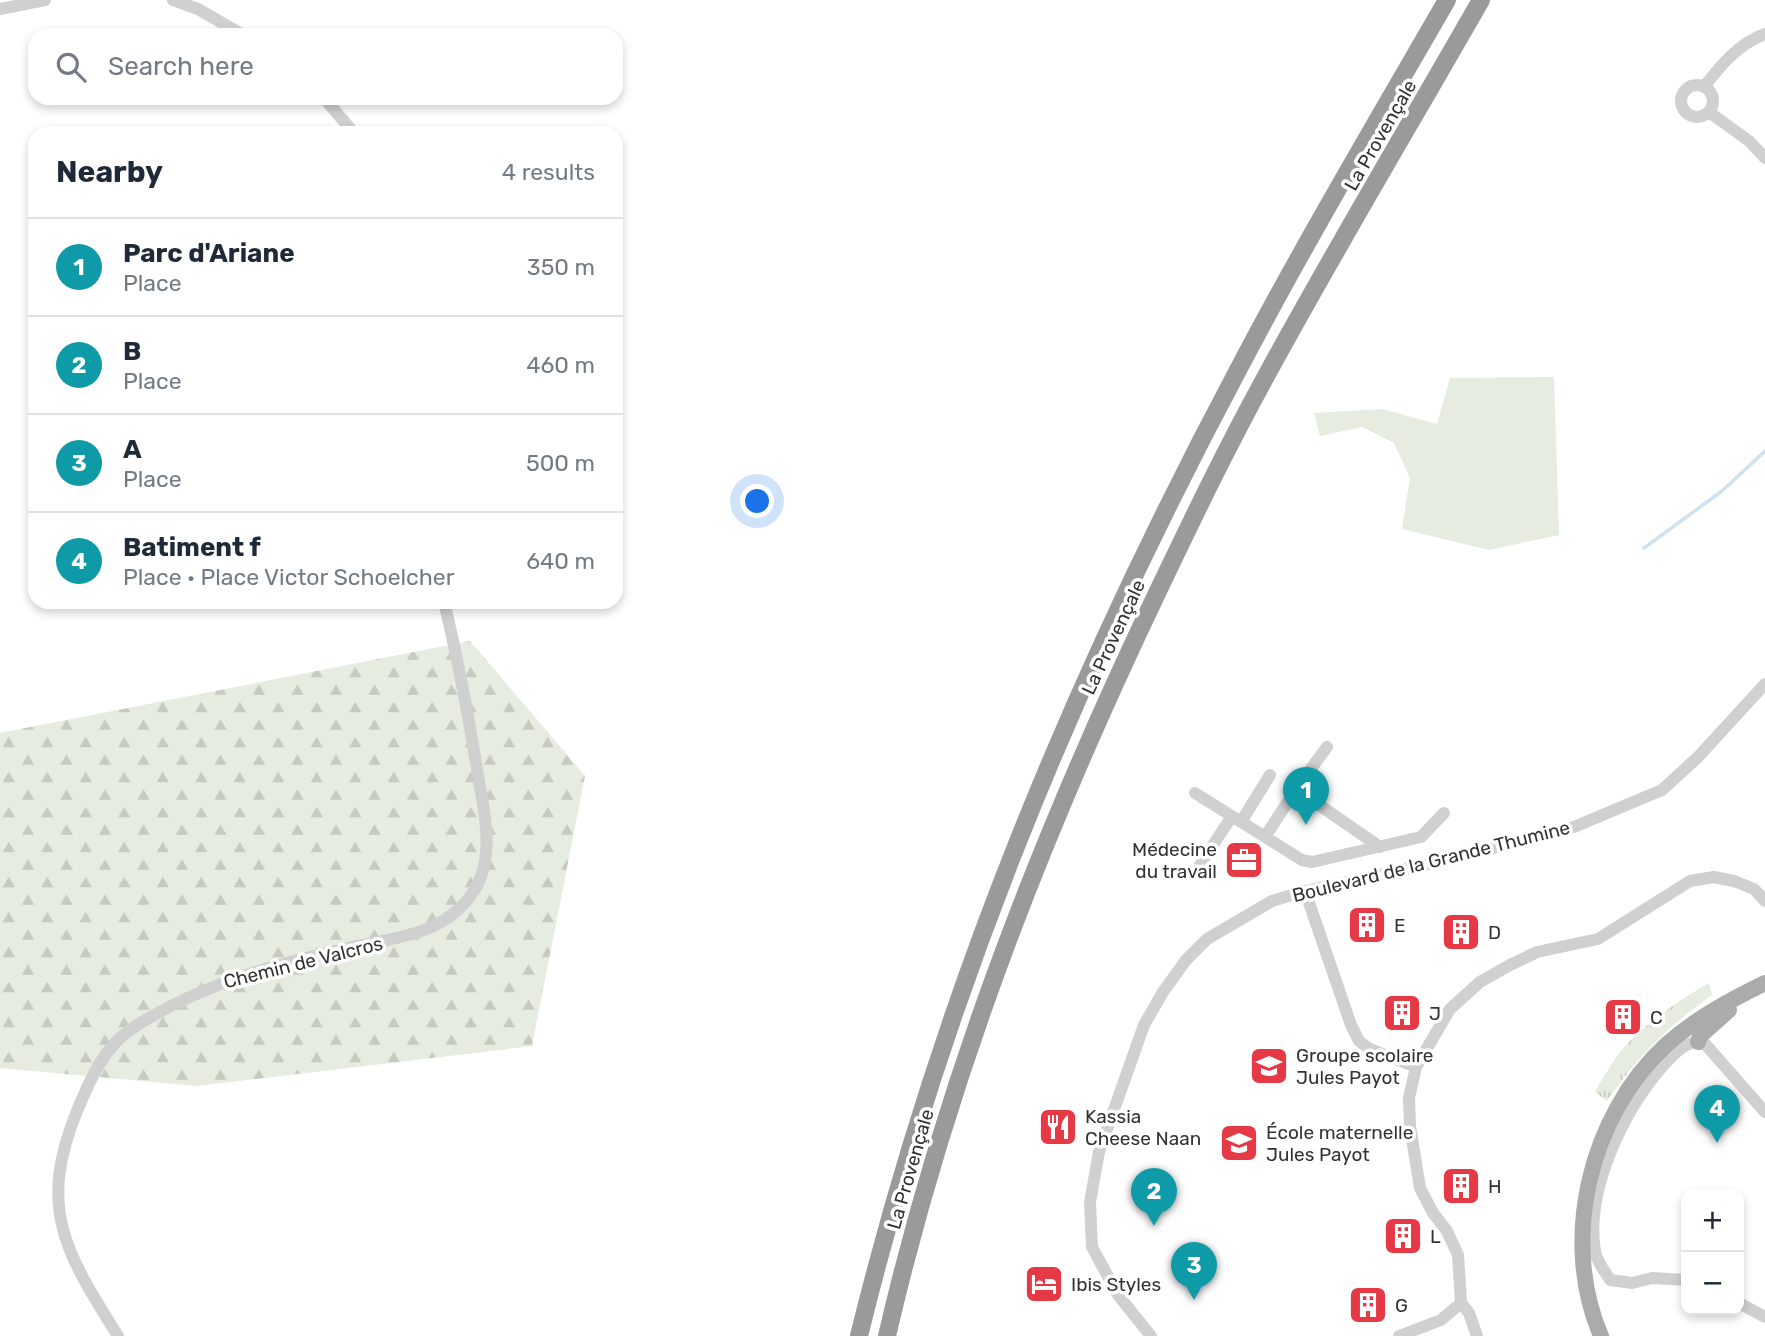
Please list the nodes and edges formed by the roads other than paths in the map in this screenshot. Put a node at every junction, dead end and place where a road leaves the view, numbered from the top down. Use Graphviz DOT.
graph roads {
  1 [pos="45,0"];
  2 [pos="173,0"];
  3 [pos="1447,0"];
  4 [pos="1480,0"];
  5 [pos="0,9"];
  6 [pos="231,28"];
  7 [pos="1765,34"];
  8 [pos="1704,87"];
  9 [pos="330,105"];
  10 [pos="1709,112"];
  11 [pos="348,126"];
  12 [pos="1765,158"];
  13 [pos="446,609"];
  14 [pos="1765,684"];
  15 [pos="1327,747"];
  16 [pos="1270,775"];
  17 [pos="1296,789"];
  18 [pos="1195,793"];
  19 [pos="1444,813"];
  20 [pos="1237,819"];
  21 [pos="1265,837"];
  22 [pos="1380,847"];
  23 [pos="1199,865"];
  24 [pos="1305,891"];
  25 [pos="1765,901"];
  26 [pos="1765,983"];
  27 [pos="1702,1044"];
  28 [pos="1416,1067"];
  29 [pos="1765,1112"];
  30 [pos="1681,1280"];
  31 [pos="1461,1303"];
  32 [pos="1744,1306"];
  33 [pos="1765,1317"];
  34 [pos="118,1336"];
  35 [pos="859,1336"];
  36 [pos="887,1336"];
  37 [pos="1151,1336"];
  38 [pos="1399,1336"];
  39 [pos="1477,1336"];
  40 [pos="1601,1336"];
  1 -- 5 [label="street"];
  2 -- 6 [label="street"];
  3 -- 35 [label="highway, La Provençale"];
  4 -- 36 [label="highway, La Provençale"];
  7 -- 8 [label="street"];
  8 -- 10 [label="street"];
  8 -- 10 [label="street"];
  9 -- 11 [label="street"];
  10 -- 12 [label="street"];
  13 -- 34 [label="street, Chemin de Valcros"];
  14 -- 24 [label="street, Boulevard de la Grande Thumine"];
  15 -- 17 [label="street"];
  16 -- 20 [label="street"];
  17 -- 21 [label="street"];
  17 -- 22 [label="street"];
  18 -- 20 [label="street"];
  19 -- 22 [label="street"];
  20 -- 21 [label="street"];
  20 -- 23 [label="street"];
  21 -- 22 [label="street"];
  24 -- 28 [label="street"];
  24 -- 37 [label="street, Boulevard de la Grande Thumine"];
  25 -- 28 [label="street"];
  26 -- 27 [label="main road"];
  26 -- 40 [label="main road"];
  27 -- 29 [label="street"];
  27 -- 30 [label="street"];
  28 -- 31 [label="street"];
  31 -- 38 [label="street"];
  31 -- 39 [label="street"];
  32 -- 33 [label="street"];
}
